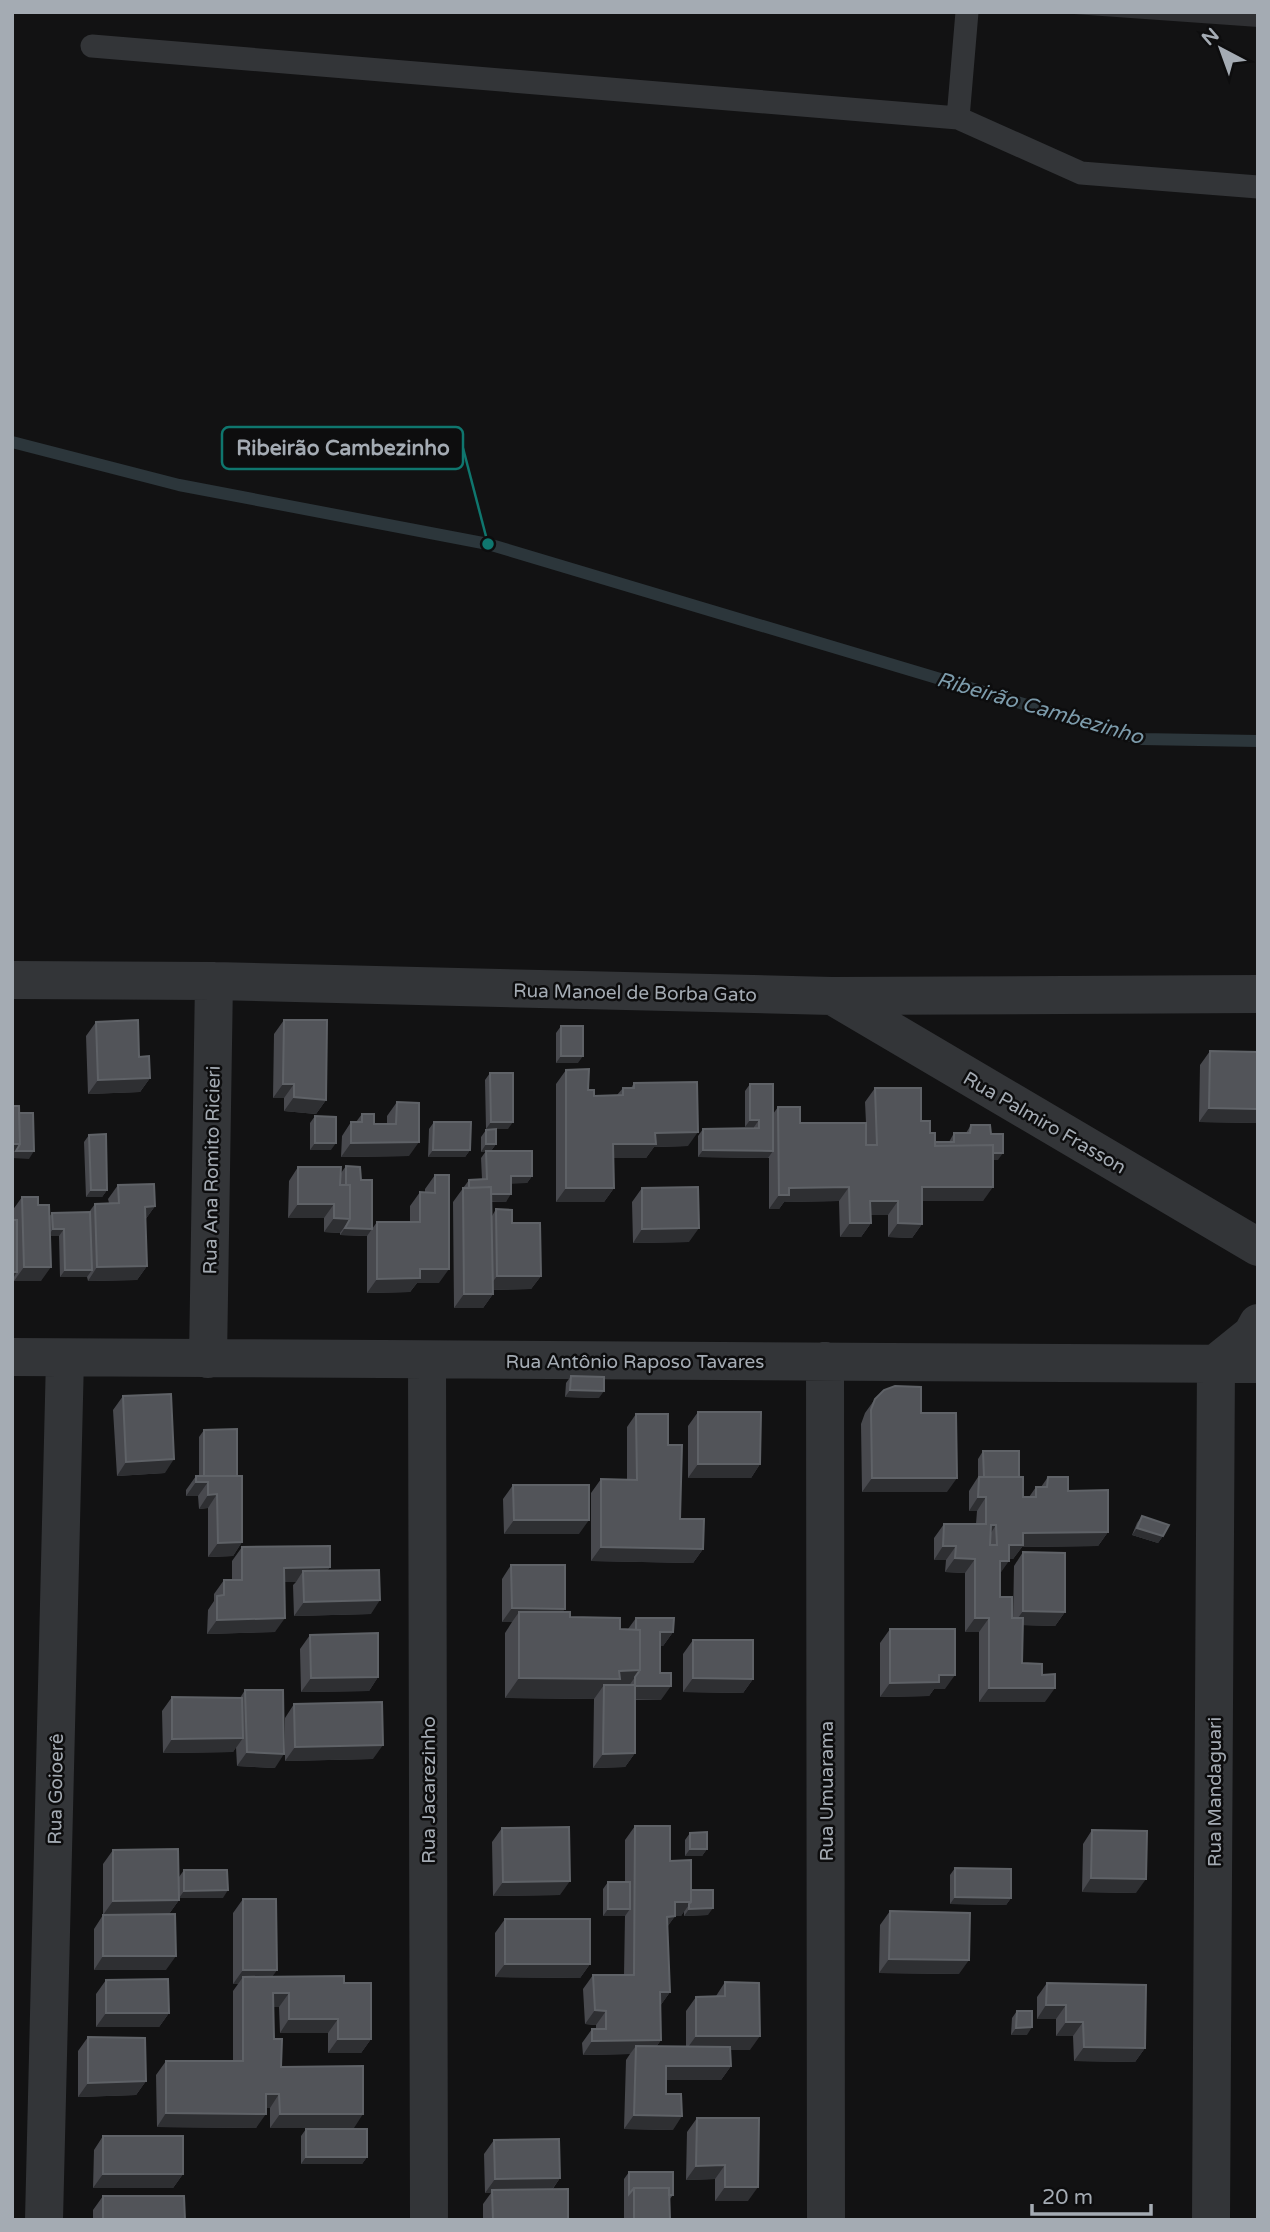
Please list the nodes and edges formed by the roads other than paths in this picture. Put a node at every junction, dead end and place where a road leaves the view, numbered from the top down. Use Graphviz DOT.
graph roads {
  1 [pos="967,12"];
  2 [pos="92,46"];
  3 [pos="958,118"];
  4 [pos="1258,187"];
  5 [pos="12,980"];
  6 [pos="214,981"];
  7 [pos="1258,994"];
  8 [pos="832,996"];
  9 [pos="1258,1247"];
  10 [pos="1258,1323"];
  11 [pos="12,1357"];
  12 [pos="65,1358"];
  13 [pos="208,1359"];
  14 [pos="427,1360"];
  15 [pos="825,1362"];
  16 [pos="1216,1363"];
  17 [pos="1258,1364"];
  18 [pos="44,2220"];
  19 [pos="429,2220"];
  20 [pos="826,2220"];
  21 [pos="1211,2220"];
  1 -- 3 [label="lane"];
  2 -- 3 [label="lane"];
  3 -- 4 [label="lane"];
  5 -- 6 [label="street, Rua Manoel de Borba Gato"];
  6 -- 8 [label="street, Rua Manoel de Borba Gato"];
  6 -- 13 [label="street, Rua Ana Romito Ricieri"];
  7 -- 8 [label="street, Rua Manoel de Borba Gato"];
  8 -- 9 [label="street, Rua Palmiro Frasson"];
  10 -- 16 [label="street"];
  11 -- 12 [label="street, Rua Antônio Raposo Tavares"];
  12 -- 13 [label="street, Rua Antônio Raposo Tavares"];
  12 -- 18 [label="street, Rua Goioerê"];
  13 -- 14 [label="street, Rua Antônio Raposo Tavares"];
  14 -- 15 [label="street, Rua Antônio Raposo Tavares"];
  14 -- 19 [label="street, Rua Jacarezinho"];
  15 -- 16 [label="street, Rua Antônio Raposo Tavares"];
  15 -- 20 [label="street, Rua Umuarama"];
  16 -- 17 [label="street, Rua Antônio Raposo Tavares"];
  16 -- 21 [label="street, Rua Mandaguari"];
}
